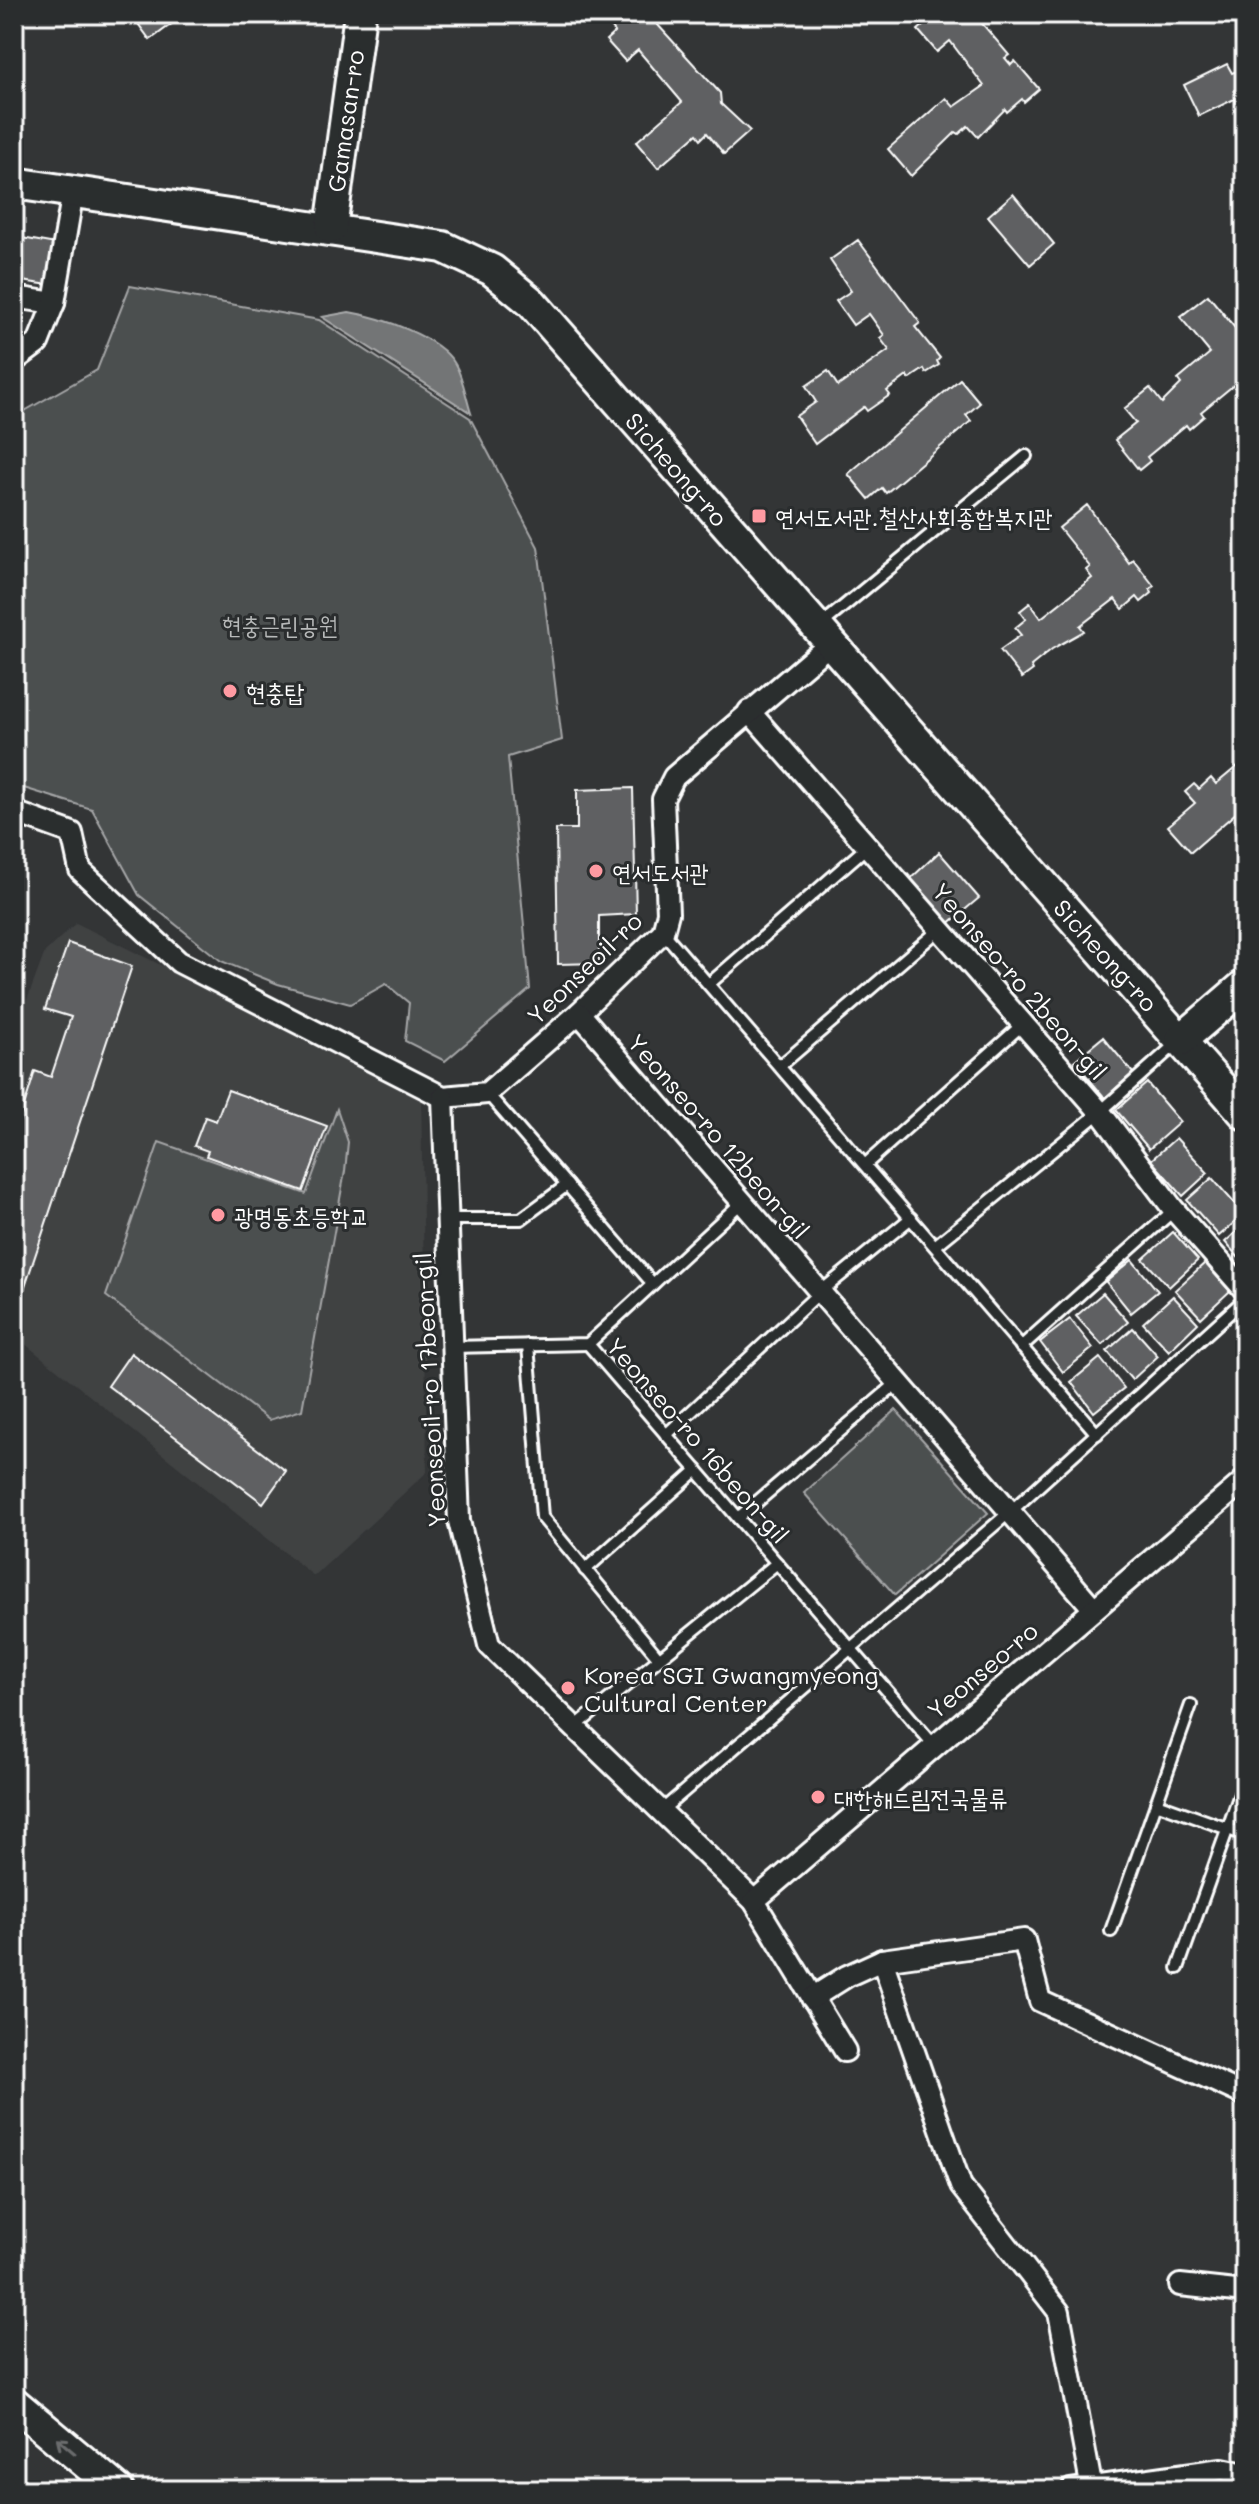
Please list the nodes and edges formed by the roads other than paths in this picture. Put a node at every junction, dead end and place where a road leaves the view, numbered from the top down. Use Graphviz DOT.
graph roads {
  1 [pos="360,14"];
  2 [pos="14,183"];
  3 [pos="73,191"];
  4 [pos="331,228"];
  5 [pos="14,297"];
  6 [pos="54,303"];
  7 [pos="14,361"];
  8 [pos="1026,456"];
  9 [pos="823,636"];
  10 [pos="749,711"];
  11 [pos="14,812"];
  12 [pos="868,846"];
  13 [pos="940,929"];
  14 [pos="663,932"];
  15 [pos="709,984"];
  16 [pos="1245,985"];
  17 [pos="579,1013"];
  18 [pos="1023,1024"];
  19 [pos="1181,1040"];
  20 [pos="780,1066"];
  21 [pos="487,1093"];
  22 [pos="443,1097"];
  23 [pos="1100,1112"];
  24 [pos="1245,1114"];
  25 [pos="866,1164"];
  26 [pos="567,1185"];
  27 [pos="742,1202"];
  28 [pos="1174,1210"];
  29 [pos="911,1218"];
  30 [pos="446,1219"];
  31 [pos="935,1246"];
  32 [pos="653,1284"];
  33 [pos="1245,1290"];
  34 [pos="819,1293"];
  35 [pos="1245,1299"];
  36 [pos="588,1344"];
  37 [pos="528,1345"];
  38 [pos="451,1347"];
  39 [pos="1021,1347"];
  40 [pos="897,1383"];
  41 [pos="1097,1434"];
  42 [pos="666,1435"];
  43 [pos="697,1470"];
  44 [pos="1245,1480"];
  45 [pos="1011,1511"];
  46 [pos="738,1518"];
  47 [pos="777,1563"];
  48 [pos="585,1570"];
  49 [pos="1094,1609"];
  50 [pos="850,1647"];
  51 [pos="658,1657"];
  52 [pos="1191,1705"];
  53 [pos="575,1727"];
  54 [pos="933,1744"];
  55 [pos="1245,1780"];
  56 [pos="1156,1803"];
  57 [pos="661,1811"];
  58 [pos="1228,1829"];
  59 [pos="1245,1835"];
  60 [pos="754,1901"];
  61 [pos="1111,1931"];
  62 [pos="882,1960"];
  63 [pos="1178,1968"];
  64 [pos="812,1998"];
  65 [pos="845,2051"];
  66 [pos="1245,2095"];
  67 [pos="1180,2285"];
  68 [pos="1245,2292"];
  69 [pos="14,2403"];
  70 [pos="1245,2474"];
  71 [pos="1085,2489"];
  72 [pos="118,2490"];
  1 -- 4 [label="main road, Gamasan-ro"];
  2 -- 3 [label="main road, Sicheong-ro"];
  3 -- 4 [label="main road, Sicheong-ro"];
  3 -- 6 [label="street"];
  4 -- 9 [label="main road, Sicheong-ro"];
  5 -- 6 [label="street"];
  6 -- 7 [label="street"];
  8 -- 9 [label="lane"];
  9 -- 10 [label="street, Yeonseoil-ro"];
  9 -- 19 [label="main road, Sicheong-ro"];
  10 -- 12 [label="street, Yeonseo-ro 2beon-gil"];
  10 -- 14 [label="street, Yeonseoil-ro"];
  11 -- 22 [label="street"];
  12 -- 13 [label="street, Yeonseo-ro 2beon-gil"];
  12 -- 15 [label="lane"];
  13 -- 18 [label="street, Yeonseo-ro 2beon-gil"];
  13 -- 20 [label="lane"];
  14 -- 15 [label="lane"];
  14 -- 17 [label="street, Yeonseoil-ro"];
  15 -- 20 [label="lane"];
  16 -- 19 [label="main road"];
  17 -- 21 [label="street, Yeonseoil-ro"];
  17 -- 27 [label="street, Yeonseo-ro 12beon-gil"];
  18 -- 23 [label="street, Yeonseo-ro 2beon-gil"];
  18 -- 25 [label="lane"];
  19 -- 23 [label="lane"];
  19 -- 24 [label="main road, Sicheong-ro"];
  20 -- 25 [label="lane"];
  21 -- 22 [label="street"];
  21 -- 26 [label="lane"];
  22 -- 30 [label="street, Yeonseoil-ro 17beon-gil"];
  23 -- 28 [label="street, Yeonseo-ro 2beon-gil"];
  23 -- 31 [label="lane"];
  25 -- 29 [label="lane"];
  26 -- 30 [label="lane"];
  26 -- 32 [label="lane"];
  27 -- 32 [label="lane, Yeonseo-ro 16beon-gil"];
  27 -- 34 [label="street, Yeonseo-ro 12beon-gil"];
  28 -- 33 [label="street, Yeonseo-ro 2beon-gil"];
  28 -- 39 [label="lane"];
  29 -- 31 [label="lane"];
  29 -- 34 [label="lane"];
  30 -- 38 [label="street, Yeonseoil-ro 17beon-gil"];
  31 -- 39 [label="lane"];
  32 -- 36 [label="lane, Yeonseo-ro 16beon-gil"];
  34 -- 40 [label="street, Yeonseo-ro 12beon-gil"];
  34 -- 42 [label="lane"];
  35 -- 41 [label="lane"];
  36 -- 37 [label="lane, Yeonseo-ro 16beon-gil"];
  36 -- 42 [label="lane, Yeonseo-ro 16beon-gil"];
  37 -- 38 [label="lane, Yeonseo-ro 16beon-gil"];
  37 -- 48 [label="lane"];
  38 -- 53 [label="street, Yeonseoil-ro 17beon-gil"];
  39 -- 41 [label="lane"];
  40 -- 45 [label="street, Yeonseo-ro 12beon-gil"];
  40 -- 46 [label="lane"];
  41 -- 45 [label="lane"];
  42 -- 43 [label="lane, Yeonseo-ro 16beon-gil"];
  43 -- 46 [label="lane, Yeonseo-ro 16beon-gil"];
  43 -- 48 [label="lane"];
  44 -- 49 [label="street, Yeonseo-ro"];
  45 -- 49 [label="street, Yeonseo-ro 12beon-gil"];
  45 -- 50 [label="lane"];
  46 -- 47 [label="lane, Yeonseo-ro 16beon-gil"];
  47 -- 50 [label="lane, Yeonseo-ro 16beon-gil"];
  47 -- 51 [label="lane, Yeonseo-ro 16beon-gil"];
  48 -- 51 [label="lane"];
  49 -- 54 [label="street, Yeonseo-ro"];
  50 -- 54 [label="lane, Yeonseo-ro 16beon-gil"];
  50 -- 57 [label="lane"];
  51 -- 53 [label="lane, Yeonseo-ro 16beon-gil"];
  52 -- 56 [label="lane"];
  53 -- 57 [label="street, Yeonseoil-ro 17beon-gil"];
  54 -- 60 [label="street, Yeonseo-ro"];
  55 -- 58 [label="lane"];
  56 -- 58 [label="lane"];
  56 -- 61 [label="lane"];
  57 -- 60 [label="street, Yeonseoil-ro 17beon-gil"];
  58 -- 59 [label="lane"];
  58 -- 63 [label="lane"];
  60 -- 64 [label="street, Yeonseoil-ro 17beon-gil"];
  62 -- 64 [label="street"];
  62 -- 66 [label="street"];
  62 -- 71 [label="street"];
  64 -- 65 [label="street, Yeonseoil-ro 17beon-gil"];
  67 -- 68 [label="street"];
  72 -- 69 [label="main road, one-way"];
  70 -- 71 [label="street"];
}
